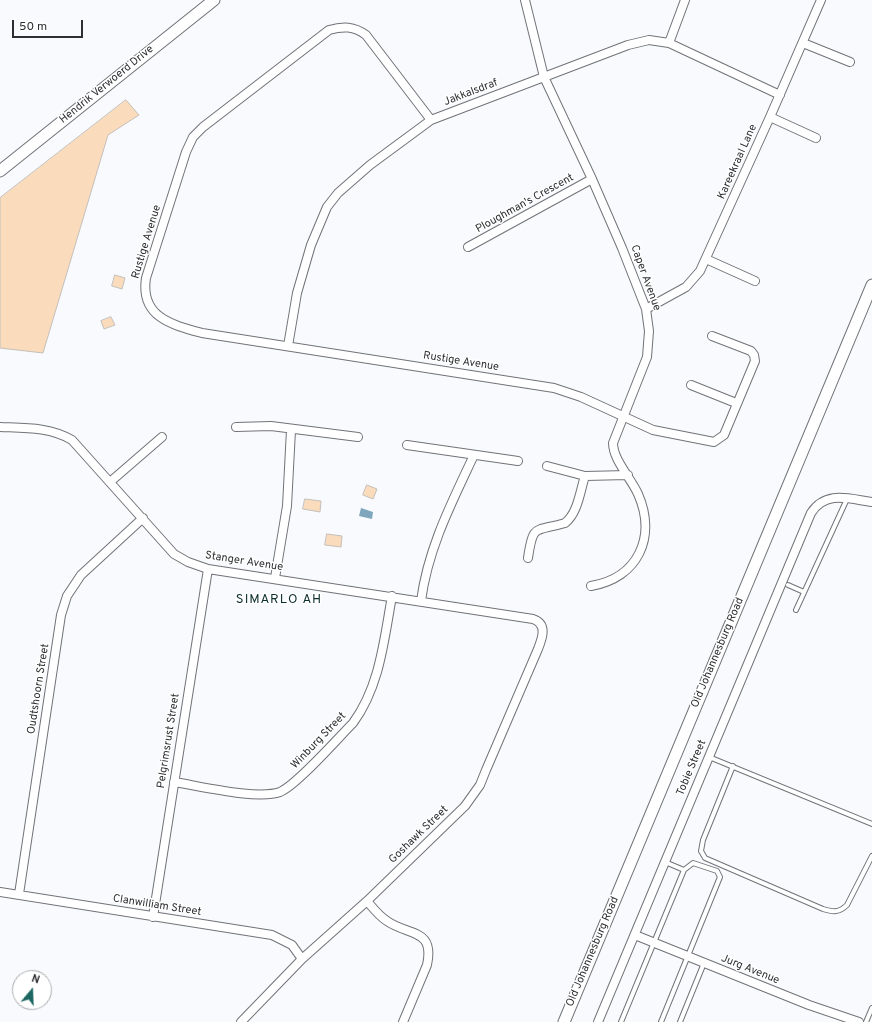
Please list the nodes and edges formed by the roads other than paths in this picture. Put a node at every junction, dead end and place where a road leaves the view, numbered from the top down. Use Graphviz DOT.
graph roads {
  1 [pos="214,0"];
  2 [pos="525,0"];
  3 [pos="684,0"];
  4 [pos="821,0"];
  5 [pos="669,43"];
  6 [pos="803,43"];
  7 [pos="850,62"];
  8 [pos="544,78"];
  9 [pos="780,95"];
  10 [pos="770,117"];
  11 [pos="431,120"];
  12 [pos="816,138"];
  13 [pos="0,171"];
  14 [pos="592,179"];
  15 [pos="468,247"];
  16 [pos="706,259"];
  17 [pos="754,281"];
  18 [pos="872,285"];
  19 [pos="646,308"];
  20 [pos="712,336"];
  21 [pos="288,346"];
  22 [pos="691,385"];
  23 [pos="736,403"];
  24 [pos="623,415"];
  25 [pos="236,427"];
  26 [pos="0,428"];
  27 [pos="291,430"];
  28 [pos="162,437"];
  29 [pos="358,437"];
  30 [pos="407,445"];
  31 [pos="474,455"];
  32 [pos="518,461"];
  33 [pos="548,466"];
  34 [pos="628,475"];
  35 [pos="585,476"];
  36 [pos="110,482"];
  37 [pos="848,498"];
  38 [pos="872,502"];
  39 [pos="143,518"];
  40 [pos="528,558"];
  41 [pos="208,569"];
  42 [pos="275,578"];
  43 [pos="788,585"];
  44 [pos="591,586"];
  45 [pos="804,592"];
  46 [pos="392,596"];
  47 [pos="421,600"];
  48 [pos="796,610"];
  49 [pos="537,620"];
  50 [pos="709,756"];
  51 [pos="733,766"];
  52 [pos="174,782"];
  53 [pos="872,824"];
  54 [pos="872,856"];
  55 [pos="665,862"];
  56 [pos="684,870"];
  57 [pos="0,892"];
  58 [pos="20,894"];
  59 [pos="368,901"];
  60 [pos="153,917"];
  61 [pos="635,935"];
  62 [pos="654,943"];
  63 [pos="687,956"];
  64 [pos="302,960"];
  65 [pos="704,963"];
  66 [pos="872,1008"];
  67 [pos="241,1022"];
  68 [pos="403,1022"];
  69 [pos="564,1022"];
  70 [pos="598,1022"];
  71 [pos="621,1022"];
  72 [pos="661,1022"];
  73 [pos="680,1022"];
  74 [pos="859,1022"];
  75 [pos="866,1022"];
  1 -- 13 [label="main road, Hendrik Verwoerd Drive"];
  2 -- 8 [label="street, Caper Avenue"];
  3 -- 5 [label="street"];
  4 -- 6 [label="street, Kareekraal Lane"];
  5 -- 8 [label="street, Jakkalsdraf"];
  5 -- 9 [label="street, Jakkalsdraf"];
  6 -- 7 [label="street"];
  6 -- 9 [label="street, Kareekraal Lane"];
  8 -- 11 [label="street, Jakkalsdraf"];
  8 -- 14 [label="street, Caper Avenue"];
  9 -- 10 [label="street, Kareekraal Lane"];
  10 -- 12 [label="street"];
  10 -- 16 [label="street, Kareekraal Lane"];
  11 -- 21 [label="street, Jakkalsdraf"];
  11 -- 21 [label="street, Rustige Avenue"];
  14 -- 15 [label="street, Ploughman's Crescent"];
  14 -- 19 [label="street, Caper Avenue"];
  16 -- 17 [label="street"];
  16 -- 19 [label="street, Kareekraal Lane"];
  18 -- 69 [label="main road, Old Johannesburg Road"];
  19 -- 24 [label="street, Caper Avenue"];
  20 -- 23 [label="street, Rustige Avenue"];
  21 -- 24 [label="street, Rustige Avenue"];
  22 -- 23 [label="street"];
  23 -- 24 [label="street, Rustige Avenue"];
  24 -- 34 [label="street, Caper Avenue"];
  25 -- 27 [label="street"];
  26 -- 36 [label="street, Stanger Avenue"];
  27 -- 29 [label="street"];
  27 -- 42 [label="street"];
  28 -- 36 [label="street"];
  30 -- 31 [label="street"];
  31 -- 32 [label="street"];
  31 -- 47 [label="street"];
  33 -- 35 [label="street"];
  34 -- 35 [label="street"];
  34 -- 44 [label="street, Caper Avenue"];
  35 -- 40 [label="street"];
  36 -- 39 [label="street, Stanger Avenue"];
  37 -- 38 [label="street"];
  37 -- 45 [label="lane"];
  37 -- 50 [label="street, Tobie Street"];
  39 -- 41 [label="street, Stanger Avenue"];
  39 -- 58 [label="street, Oudtshoorn Street"];
  41 -- 42 [label="street, Stanger Avenue"];
  41 -- 52 [label="street, Pelgrimsrust Street"];
  42 -- 46 [label="street, Stanger Avenue"];
  43 -- 45 [label="lane"];
  45 -- 48 [label="lane"];
  46 -- 47 [label="street, Stanger Avenue"];
  46 -- 52 [label="street, Winburg Street"];
  47 -- 49 [label="street, Stanger Avenue"];
  49 -- 59 [label="street, Goshawk Street"];
  50 -- 51 [label="lane"];
  50 -- 55 [label="street, Tobie Street"];
  51 -- 53 [label="lane"];
  51 -- 54 [label="lane"];
  52 -- 60 [label="street, Pelgrimsrust Street"];
  55 -- 56 [label="lane"];
  55 -- 61 [label="street, Tobie Street"];
  56 -- 62 [label="lane"];
  56 -- 63 [label="lane"];
  57 -- 58 [label="street, Clanwilliam Street"];
  58 -- 60 [label="street, Clanwilliam Street"];
  59 -- 64 [label="street, Goshawk Street"];
  59 -- 68 [label="street"];
  60 -- 64 [label="street, Clanwilliam Street"];
  61 -- 62 [label="street, Jurg Avenue"];
  61 -- 70 [label="street, Tobie Street"];
  62 -- 63 [label="street, Jurg Avenue"];
  62 -- 71 [label="lane"];
  63 -- 65 [label="street, Jurg Avenue"];
  63 -- 72 [label="lane"];
  64 -- 67 [label="street, Goshawk Street"];
  65 -- 73 [label="lane"];
  65 -- 74 [label="street, Jurg Avenue"];
  66 -- 75 [label="lane"];
}
